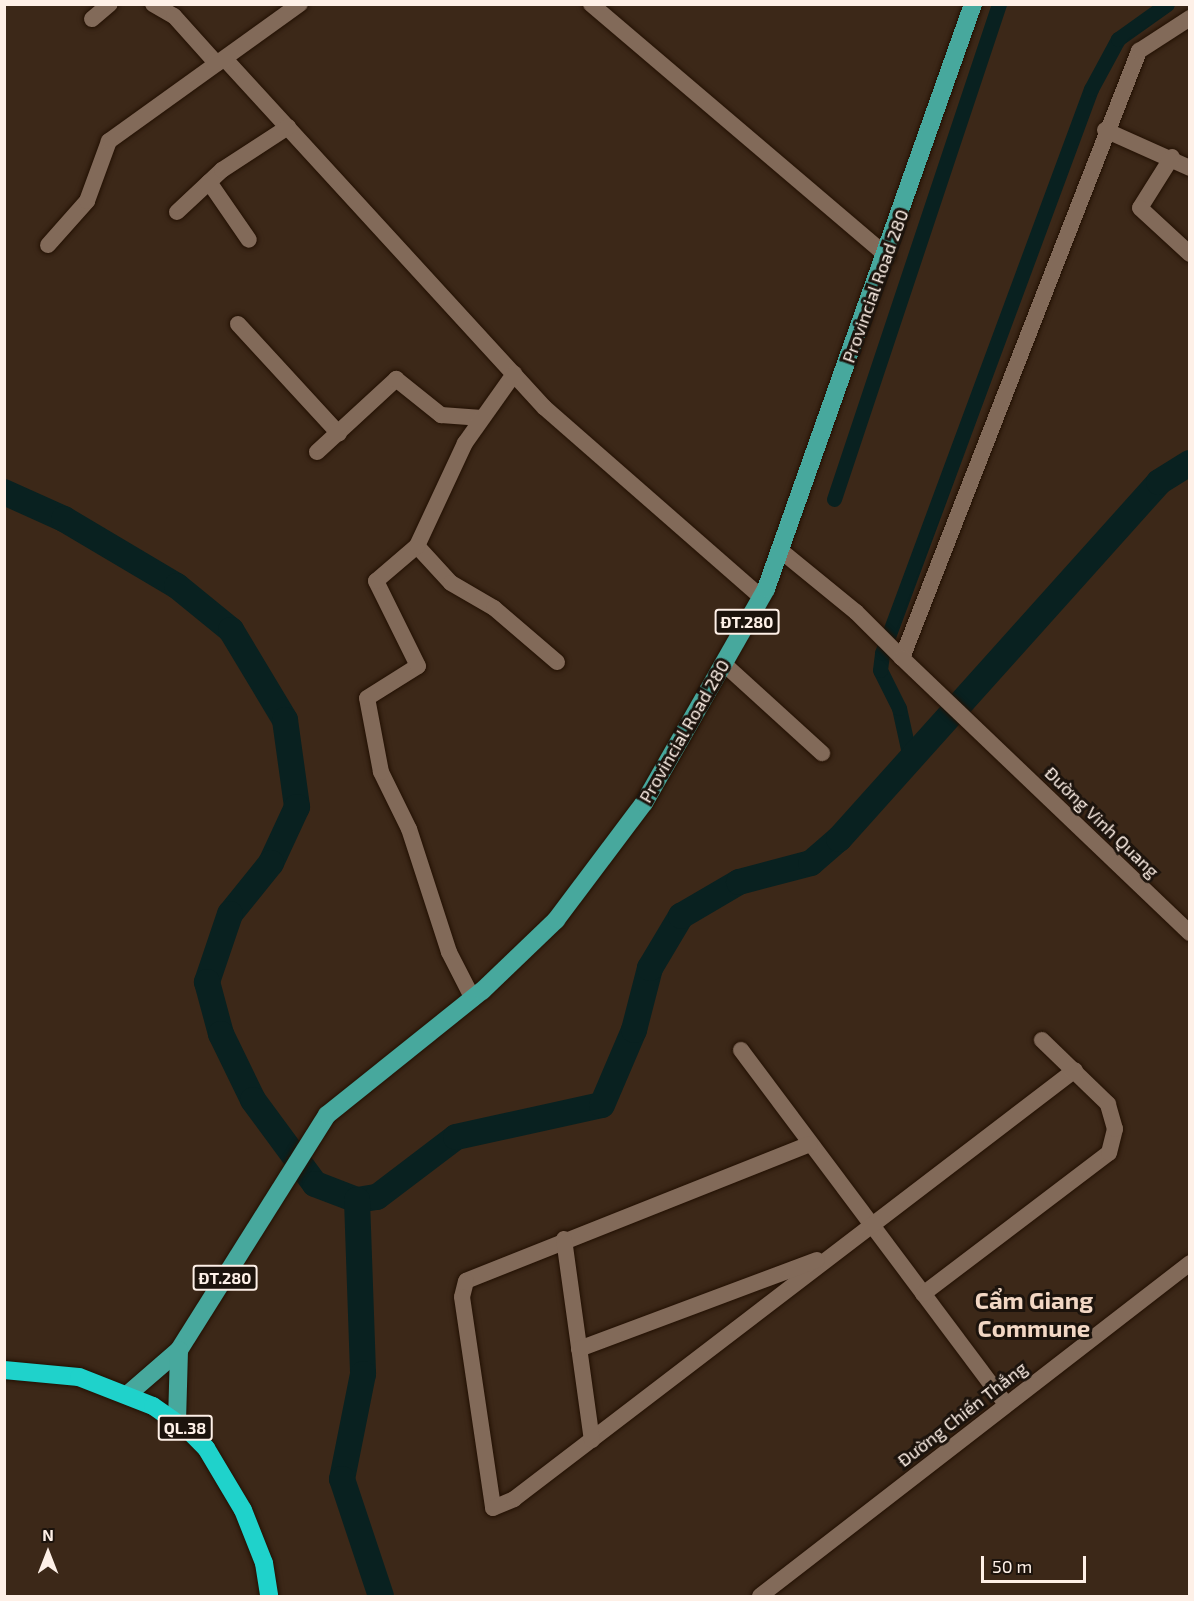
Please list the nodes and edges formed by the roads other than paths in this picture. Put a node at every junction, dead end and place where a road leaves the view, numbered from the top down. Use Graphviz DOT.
graph roads {
  1 [pos="110,4"];
  2 [pos="153,4"];
  3 [pos="300,4"];
  4 [pos="591,4"];
  5 [pos="973,4"];
  6 [pos="1190,18"];
  7 [pos="92,20"];
  8 [pos="221,61"];
  9 [pos="288,127"];
  10 [pos="1105,130"];
  11 [pos="1172,156"];
  12 [pos="1190,168"];
  13 [pos="209,182"];
  14 [pos="177,212"];
  15 [pos="249,240"];
  16 [pos="48,245"];
  17 [pos="1190,254"];
  18 [pos="887,256"];
  19 [pos="238,324"];
  20 [pos="514,374"];
  21 [pos="482,418"];
  22 [pos="339,434"];
  23 [pos="317,452"];
  24 [pos="417,546"];
  25 [pos="780,550"];
  26 [pos="761,597"];
  27 [pos="902,658"];
  28 [pos="557,662"];
  29 [pos="723,663"];
  30 [pos="822,753"];
  31 [pos="1190,933"];
  32 [pos="473,999"];
  33 [pos="1042,1040"];
  34 [pos="741,1050"];
  35 [pos="1075,1070"];
  36 [pos="810,1144"];
  37 [pos="871,1226"];
  38 [pos="564,1239"];
  39 [pos="834,1254"];
  40 [pos="1190,1263"];
  41 [pos="923,1294"];
  42 [pos="579,1349"];
  43 [pos="179,1350"];
  44 [pos="4,1370"];
  45 [pos="127,1395"];
  46 [pos="1006,1404"];
  47 [pos="177,1422"];
  48 [pos="592,1440"];
  49 [pos="269,1596"];
  50 [pos="760,1596"];
  1 -- 7 [label="street"];
  2 -- 8 [label="street"];
  3 -- 8 [label="street"];
  4 -- 18 [label="street"];
  5 -- 18 [label="main road, Provincial Road 280 / ĐT.280"];
  6 -- 10 [label="street"];
  8 -- 9 [label="street"];
  8 -- 16 [label="street"];
  9 -- 13 [label="street"];
  9 -- 20 [label="street"];
  10 -- 11 [label="street"];
  10 -- 27 [label="street"];
  11 -- 12 [label="street"];
  11 -- 17 [label="street"];
  13 -- 14 [label="street"];
  13 -- 15 [label="street"];
  18 -- 25 [label="main road, Provincial Road 280 / ĐT.280"];
  19 -- 22 [label="street"];
  20 -- 21 [label="street"];
  20 -- 26 [label="street"];
  21 -- 22 [label="street"];
  21 -- 24 [label="street"];
  22 -- 23 [label="street"];
  24 -- 28 [label="street"];
  24 -- 32 [label="street"];
  25 -- 26 [label="main road, Provincial Road 280 / ĐT.280"];
  25 -- 27 [label="street, Đường Vinh Quang"];
  26 -- 29 [label="main road, Provincial Road 280 / ĐT.280"];
  27 -- 31 [label="street, Đường Vinh Quang"];
  29 -- 30 [label="street"];
  29 -- 32 [label="main road, Provincial Road 280 / ĐT.280"];
  32 -- 43 [label="main road, Provincial Road 280 / ĐT.280"];
  33 -- 35 [label="street"];
  34 -- 36 [label="street"];
  35 -- 37 [label="street"];
  35 -- 41 [label="street"];
  36 -- 37 [label="street"];
  36 -- 38 [label="street"];
  37 -- 39 [label="street"];
  37 -- 41 [label="street"];
  38 -- 42 [label="street"];
  38 -- 48 [label="street"];
  39 -- 42 [label="street"];
  39 -- 48 [label="street"];
  40 -- 46 [label="street, Đường Chiến Thắng"];
  41 -- 46 [label="street"];
  42 -- 48 [label="street"];
  43 -- 45 [label="main road, ĐT.280"];
  43 -- 47 [label="main road"];
  44 -- 45 [label="highway, QL.38"];
  45 -- 47 [label="highway, QL.38"];
  46 -- 50 [label="street, Đường Chiến Thắng"];
  47 -- 49 [label="highway, QL.38"];
}
